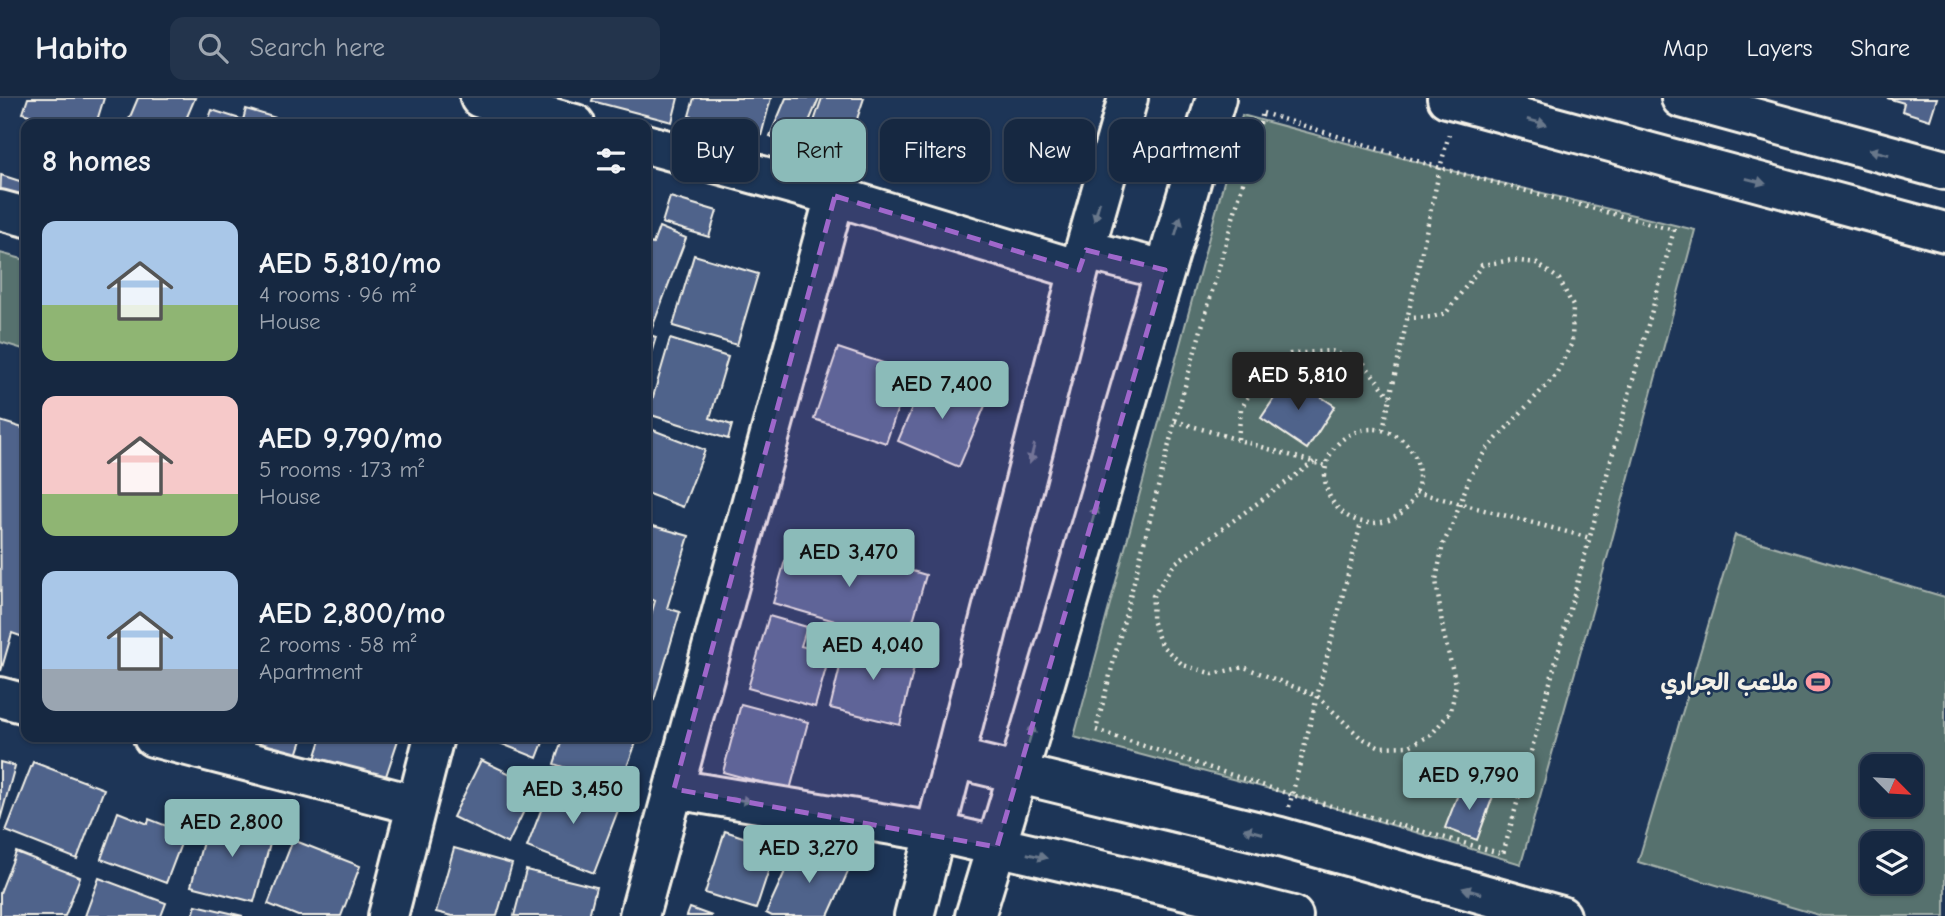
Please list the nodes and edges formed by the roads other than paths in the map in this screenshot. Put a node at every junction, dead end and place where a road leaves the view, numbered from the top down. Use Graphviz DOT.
graph roads {
  1 [pos="480,98"];
  2 [pos="1128,98"];
  3 [pos="1216,98"];
  4 [pos="1447,98"];
  5 [pos="1681,98"];
  6 [pos="557,119"];
  7 [pos="651,145"];
  8 [pos="1945,170"];
  9 [pos="835,196"];
  10 [pos="0,210"];
  11 [pos="21,216"];
  12 [pos="1945,232"];
  13 [pos="1083,260"];
  14 [pos="1164,270"];
  15 [pos="0,697"];
  16 [pos="21,703"];
  17 [pos="182,742"];
  18 [pos="432,742"];
  19 [pos="954,758"];
  20 [pos="1019,773"];
  21 [pos="674,789"];
  22 [pos="416,805"];
  23 [pos="936,832"];
  24 [pos="996,847"];
  25 [pos="1237,909"];
  26 [pos="388,916"];
  27 [pos="639,916"];
  28 [pos="914,916"];
  29 [pos="975,916"];
  30 [pos="1293,916"];
  31 [pos="1562,916"];
  1 -- 6 [label="street"];
  2 -- 13 [label="street, one-way"];
  14 -- 3 [label="street, one-way"];
  4 -- 12 [label="street, one-way"];
  8 -- 5 [label="street, one-way"];
  7 -- 9 [label="street"];
  9 -- 13 [label="street"];
  9 -- 21 [label="street"];
  10 -- 11 [label="street"];
  13 -- 14 [label="street"];
  13 -- 19 [label="street, one-way"];
  20 -- 14 [label="street, one-way"];
  15 -- 16 [label="street"];
  17 -- 22 [label="street"];
  18 -- 22 [label="street"];
  19 -- 20 [label="street"];
  19 -- 23 [label="street"];
  20 -- 24 [label="street"];
  31 -- 20 [label="street, one-way"];
  21 -- 23 [label="street, one-way"];
  21 -- 27 [label="street"];
  22 -- 26 [label="street"];
  23 -- 24 [label="street"];
  23 -- 28 [label="street"];
  24 -- 25 [label="street, one-way"];
  24 -- 29 [label="street"];
  25 -- 30 [label="street"];
}
